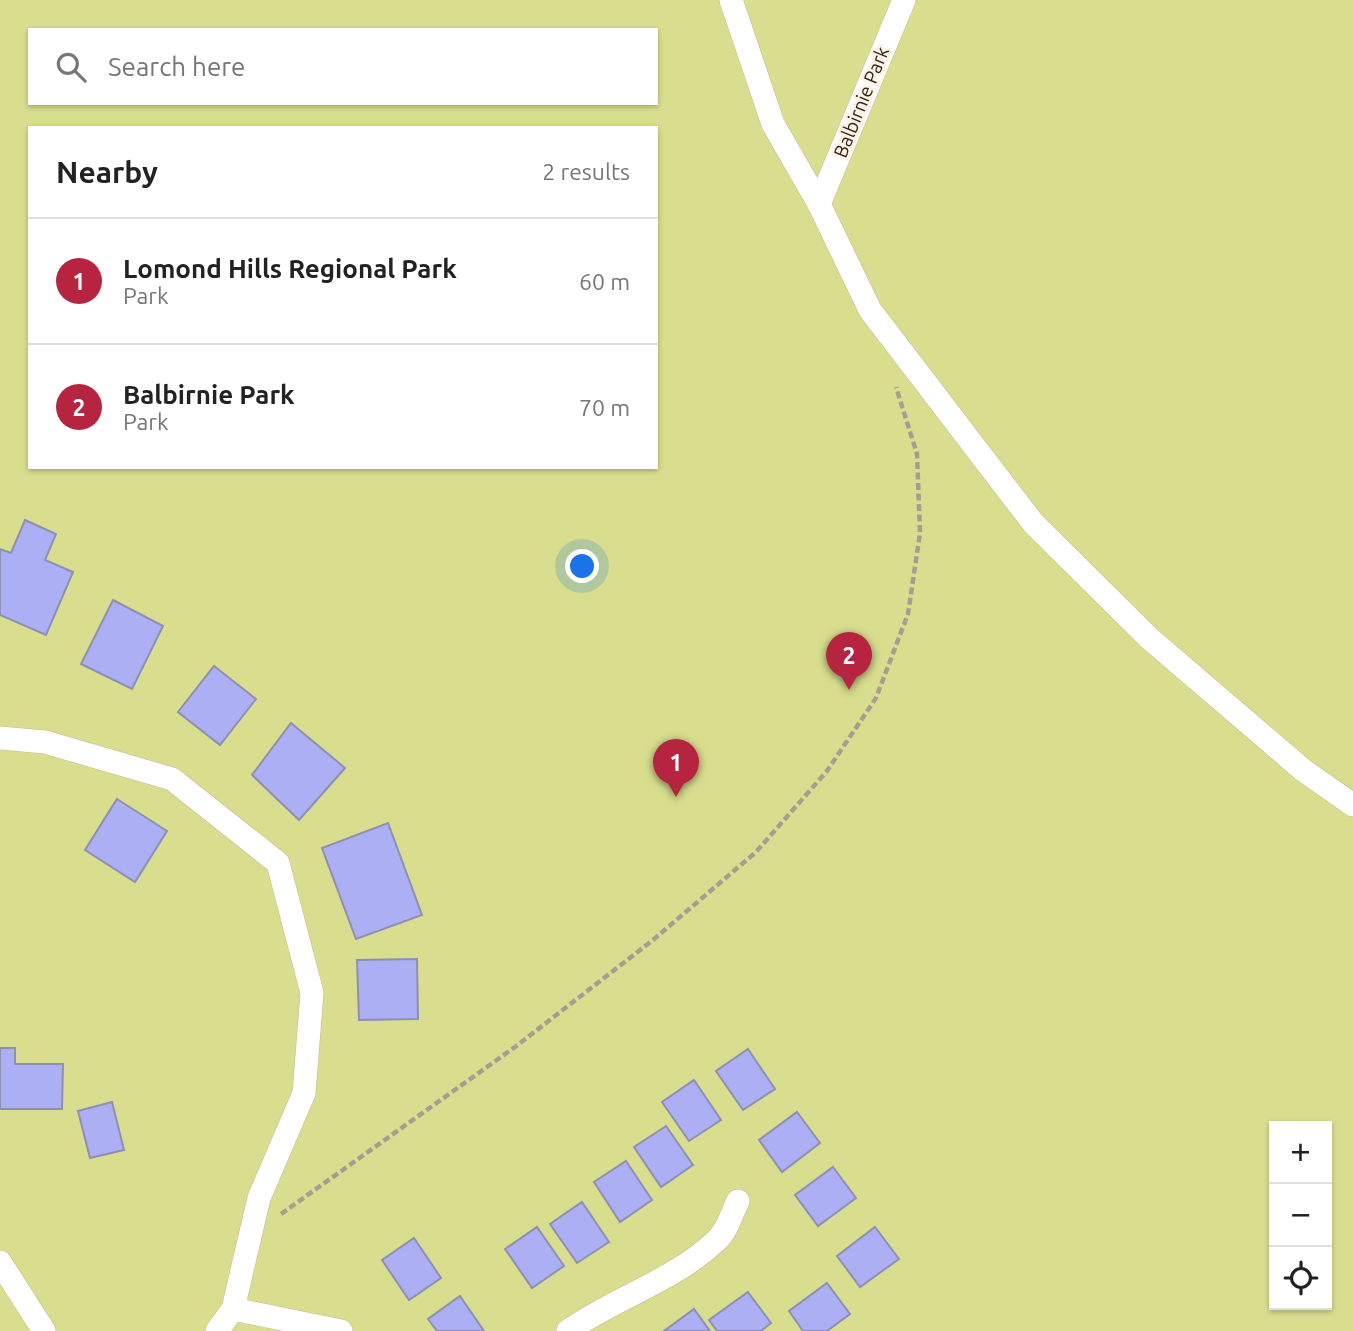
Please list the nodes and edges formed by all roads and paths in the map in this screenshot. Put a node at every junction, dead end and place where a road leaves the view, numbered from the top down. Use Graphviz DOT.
graph roads {
  1 [pos="731,0"];
  2 [pos="904,0"];
  3 [pos="819,204"];
  4 [pos="892,376"];
  5 [pos="0,738"];
  6 [pos="1353,805"];
  7 [pos="738,1201"];
  8 [pos="251,1234"];
  9 [pos="0,1262"];
  10 [pos="233,1309"];
  11 [pos="44,1331"];
  12 [pos="217,1331"];
  13 [pos="341,1331"];
  14 [pos="568,1331"];
  1 -- 3 [label="street"];
  2 -- 3 [label="street, Balbirnie Park"];
  3 -- 6 [label="street"];
  4 -- 8 [label="path"];
  5 -- 8 [label="street"];
  7 -- 14 [label="street"];
  8 -- 10 [label="street"];
  9 -- 11 [label="street"];
  10 -- 12 [label="street"];
  10 -- 13 [label="street"];
}
